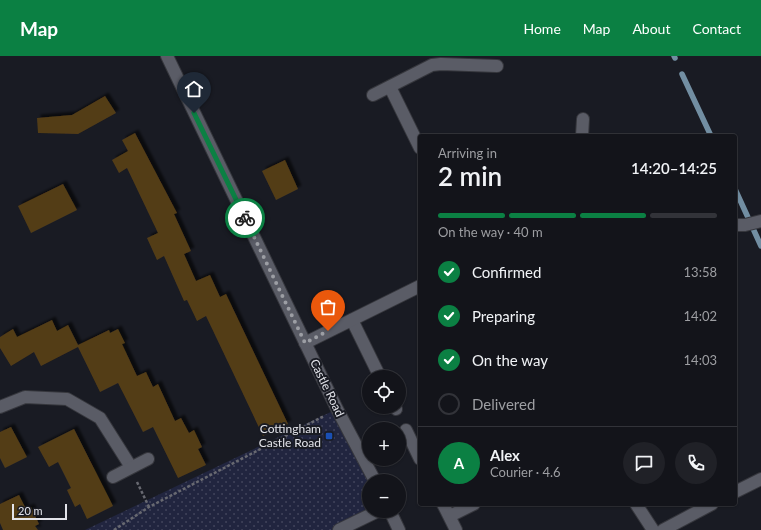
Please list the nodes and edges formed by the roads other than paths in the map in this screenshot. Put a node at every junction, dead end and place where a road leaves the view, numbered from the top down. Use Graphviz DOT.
graph roads {
  1 [pos="167,56"];
  2 [pos="497,66"];
  3 [pos="390,87"];
  4 [pos="373,95"];
  5 [pos="583,119"];
  6 [pos="582,134"];
  7 [pos="418,144"];
  8 [pos="761,221"];
  9 [pos="737,225"];
  10 [pos="418,287"];
  11 [pos="352,320"];
  12 [pos="305,343"];
  13 [pos="377,370"];
  14 [pos="0,407"];
  15 [pos="406,430"];
  16 [pos="418,455"];
  17 [pos="148,459"];
  18 [pos="130,467"];
  19 [pos="371,474"];
  20 [pos="113,477"];
  21 [pos="761,479"];
  22 [pos="737,491"];
  23 [pos="444,506"];
  24 [pos="470,506"];
  25 [pos="637,506"];
  26 [pos="708,506"];
  27 [pos="450,516"];
  28 [pos="364,518"];
  29 [pos="393,518"];
  30 [pos="339,530"];
  31 [pos="399,530"];
  32 [pos="456,530"];
  33 [pos="653,530"];
  34 [pos="664,530"];
  1 -- 12 [label="street, Castle Road"];
  2 -- 3 [label="street"];
  3 -- 4 [label="street"];
  3 -- 7 [label="street"];
  5 -- 6 [label="street"];
  8 -- 9 [label="street"];
  10 -- 11 [label="street"];
  11 -- 12 [label="street"];
  11 -- 13 [label="street"];
  12 -- 19 [label="street, Castle Road"];
  14 -- 18 [label="street"];
  15 -- 16 [label="street"];
  17 -- 18 [label="street"];
  18 -- 20 [label="street"];
  21 -- 22 [label="street"];
  23 -- 27 [label="street"];
  24 -- 27 [label="street"];
  25 -- 33 [label="street"];
  26 -- 34 [label="street"];
  27 -- 32 [label="street"];
  28 -- 30 [label="street"];
  29 -- 31 [label="street"];
}
